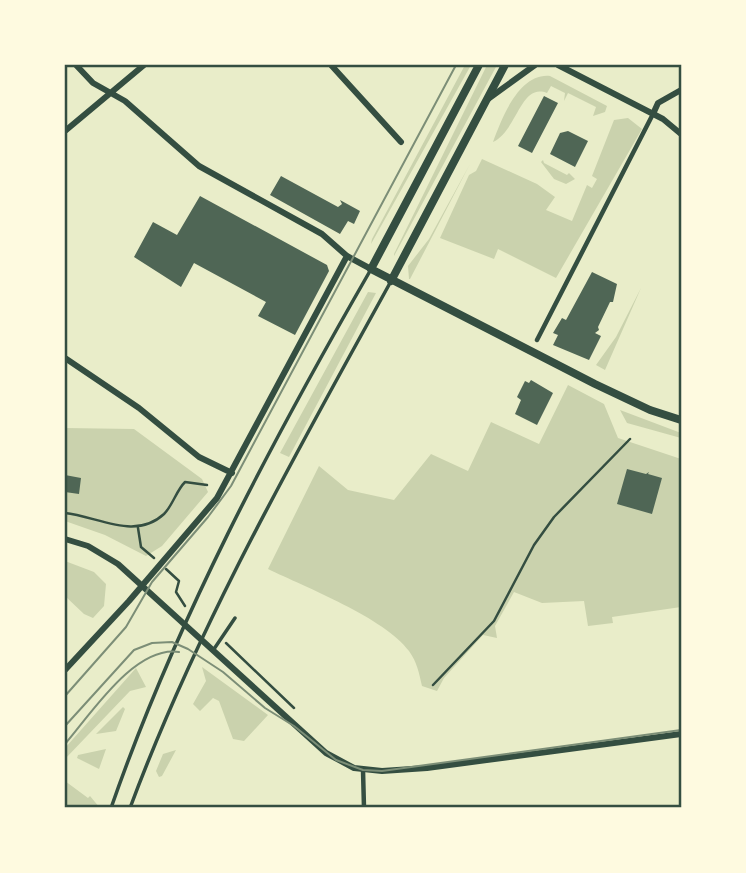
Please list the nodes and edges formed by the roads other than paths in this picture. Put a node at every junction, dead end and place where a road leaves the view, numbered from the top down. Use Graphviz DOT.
graph roads {
  1 [pos="76,65"];
  2 [pos="144,65"];
  3 [pos="331,65"];
  4 [pos="479,65"];
  5 [pos="505,65"];
  6 [pos="535,65"];
  7 [pos="558,65"];
  8 [pos="681,90"];
  9 [pos="112,93"];
  10 [pos="487,100"];
  11 [pos="653,114"];
  12 [pos="65,131"];
  13 [pos="681,134"];
  14 [pos="401,142"];
  15 [pos="347,256"];
  16 [pos="371,270"];
  17 [pos="390,281"];
  18 [pos="537,340"];
  19 [pos="65,358"];
  20 [pos="681,420"];
  21 [pos="232,473"];
  22 [pos="65,539"];
  23 [pos="142,584"];
  24 [pos="235,618"];
  25 [pos="214,649"];
  26 [pos="65,670"];
  27 [pos="681,734"];
  28 [pos="363,770"];
  29 [pos="111,808"];
  30 [pos="130,808"];
  31 [pos="364,808"];
  1 -- 9 [label="street"];
  2 -- 9 [label="street"];
  3 -- 14 [label="street"];
  4 -- 16 [label="street"];
  5 -- 10 [label="street"];
  6 -- 10 [label="street"];
  7 -- 11 [label="street"];
  8 -- 11 [label="street"];
  9 -- 12 [label="street"];
  9 -- 15 [label="street"];
  10 -- 17 [label="street"];
  11 -- 13 [label="street"];
  11 -- 18 [label="street"];
  15 -- 16 [label="street"];
  15 -- 21 [label="street"];
  16 -- 17 [label="street"];
  16 -- 29 [label="lane"];
  17 -- 20 [label="street"];
  17 -- 30 [label="lane"];
  19 -- 21 [label="street"];
  21 -- 23 [label="street"];
  22 -- 23 [label="street"];
  23 -- 25 [label="street"];
  23 -- 26 [label="street"];
  24 -- 25 [label="lane"];
  25 -- 28 [label="street"];
  27 -- 28 [label="street"];
  28 -- 31 [label="street"];
}
